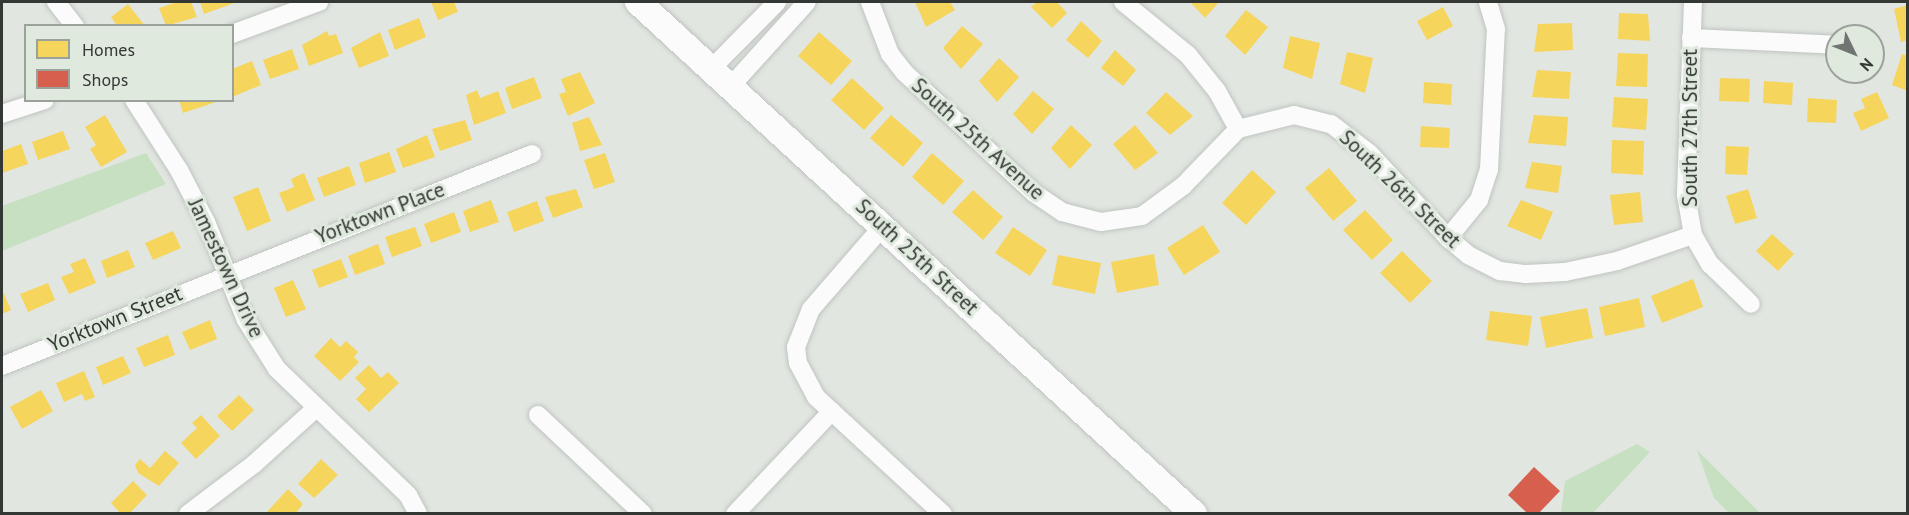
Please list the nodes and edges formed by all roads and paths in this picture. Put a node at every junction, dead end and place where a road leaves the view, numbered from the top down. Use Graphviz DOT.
graph roads {
  1 [pos="56,2"];
  2 [pos="319,2"];
  3 [pos="638,2"];
  4 [pos="777,2"];
  5 [pos="807,2"];
  6 [pos="870,2"];
  7 [pos="1123,2"];
  8 [pos="1488,2"];
  9 [pos="1693,2"];
  10 [pos="73,24"];
  11 [pos="234,33"];
  12 [pos="1691,38"];
  13 [pos="1825,44"];
  14 [pos="711,69"];
  15 [pos="731,86"];
  16 [pos="39,102"];
  17 [pos="135,102"];
  18 [pos="2,114"];
  19 [pos="1238,129"];
  20 [pos="532,154"];
  21 [pos="883,226"];
  22 [pos="1693,235"];
  23 [pos="1448,238"];
  24 [pos="229,273"];
  25 [pos="1751,304"];
  26 [pos="2,366"];
  27 [pos="315,409"];
  28 [pos="832,411"];
  29 [pos="538,415"];
  30 [pos="188,513"];
  31 [pos="418,513"];
  32 [pos="644,513"];
  33 [pos="735,513"];
  34 [pos="943,513"];
  35 [pos="1194,513"];
  1 -- 10 [label="street"];
  2 -- 11 [label="street"];
  3 -- 14 [label="street, South 25th Street"];
  4 -- 14 [label="street"];
  5 -- 15 [label="street"];
  6 -- 19 [label="street, South 25th Avenue"];
  7 -- 19 [label="street"];
  8 -- 23 [label="street"];
  9 -- 12 [label="street, South 27th Street"];
  12 -- 13 [label="street"];
  12 -- 22 [label="street, South 27th Street"];
  14 -- 15 [label="street, South 25th Street"];
  15 -- 21 [label="street, South 25th Street"];
  16 -- 18 [label="street"];
  17 -- 24 [label="street, Jamestown Drive"];
  19 -- 23 [label="street, South 26th Street"];
  20 -- 24 [label="street, Yorktown Place"];
  21 -- 28 [label="street"];
  21 -- 35 [label="street, South 25th Street"];
  22 -- 23 [label="street, South 26th Street"];
  22 -- 25 [label="street, South 27th Street"];
  24 -- 26 [label="street, Yorktown Street"];
  24 -- 27 [label="street, Jamestown Drive"];
  27 -- 30 [label="street"];
  27 -- 31 [label="street, Jamestown Drive"];
  28 -- 33 [label="street"];
  28 -- 34 [label="street"];
  29 -- 32 [label="street"];
}
